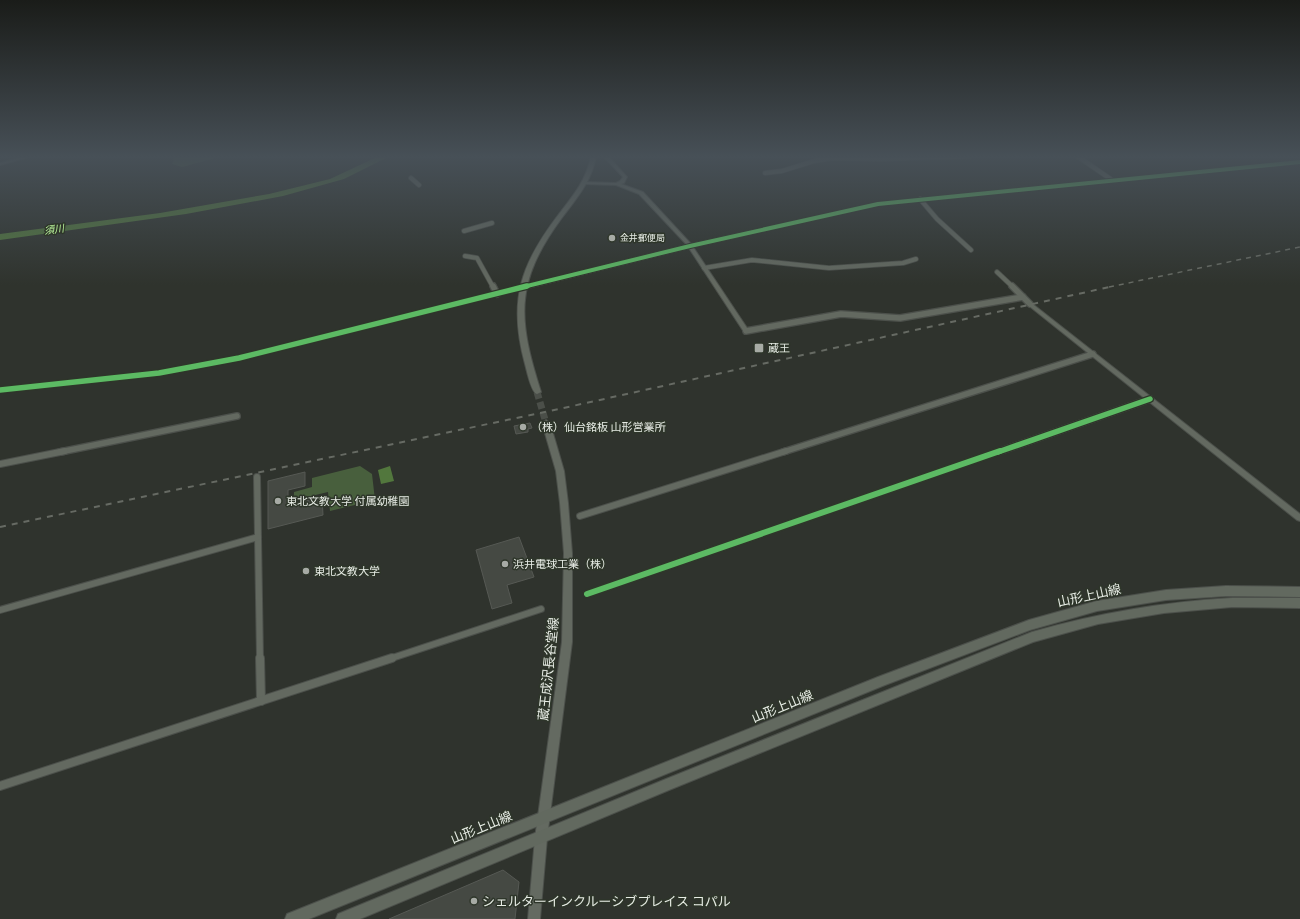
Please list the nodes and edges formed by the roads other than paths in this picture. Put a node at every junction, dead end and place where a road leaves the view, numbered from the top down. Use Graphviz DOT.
graph roads {
  1 [pos="573,199"];
  2 [pos="646,199"];
  3 [pos="920,199"];
  4 [pos="492,224"];
  5 [pos="464,231"];
  6 [pos="690,246"];
  7 [pos="972,250"];
  8 [pos="465,256"];
  9 [pos="916,259"];
  10 [pos="704,268"];
  11 [pos="997,272"];
  12 [pos="523,288"];
  13 [pos="497,294"];
  14 [pos="1022,297"];
  15 [pos="1030,304"];
  16 [pos="746,331"];
  17 [pos="1093,354"];
  18 [pos="0,390"];
  19 [pos="537,392"];
  20 [pos="1150,399"];
  21 [pos="237,416"];
  22 [pos="546,423"];
  23 [pos="0,464"];
  24 [pos="257,477"];
  25 [pos="580,516"];
  26 [pos="1300,518"];
  27 [pos="258,537"];
  28 [pos="1300,592"];
  29 [pos="587,594"];
  30 [pos="1300,603"];
  31 [pos="541,609"];
  32 [pos="0,610"];
  33 [pos="261,701"];
  34 [pos="0,786"];
  35 [pos="544,817"];
  36 [pos="541,838"];
  37 [pos="292,919"];
  38 [pos="344,919"];
  39 [pos="534,919"];
  1 -- 12 [label="main road"];
  2 -- 6 [label="street"];
  3 -- 6 [label="street"];
  3 -- 7 [label="street"];
  4 -- 5 [label="street"];
  6 -- 10 [label="street"];
  6 -- 12 [label="street"];
  8 -- 13 [label="street"];
  9 -- 10 [label="street"];
  10 -- 16 [label="street"];
  11 -- 14 [label="street"];
  12 -- 13 [label="street"];
  12 -- 19 [label="main road"];
  13 -- 18 [label="street"];
  14 -- 15 [label="street"];
  14 -- 16 [label="street"];
  15 -- 17 [label="street"];
  17 -- 20 [label="street"];
  17 -- 25 [label="street"];
  20 -- 26 [label="street"];
  20 -- 29 [label="street"];
  21 -- 23 [label="street"];
  22 -- 35 [label="main road, 蔵王成沢長谷堂線"];
  24 -- 27 [label="street"];
  27 -- 32 [label="street"];
  27 -- 33 [label="street"];
  28 -- 35 [label="main road, 山形上山線"];
  30 -- 36 [label="main road"];
  31 -- 33 [label="street"];
  33 -- 34 [label="street"];
  35 -- 36 [label="main road, 蔵王成沢長谷堂線"];
  35 -- 37 [label="main road, 山形上山線"];
  36 -- 38 [label="main road"];
  36 -- 39 [label="main road, 蔵王成沢長谷堂線"];
}
